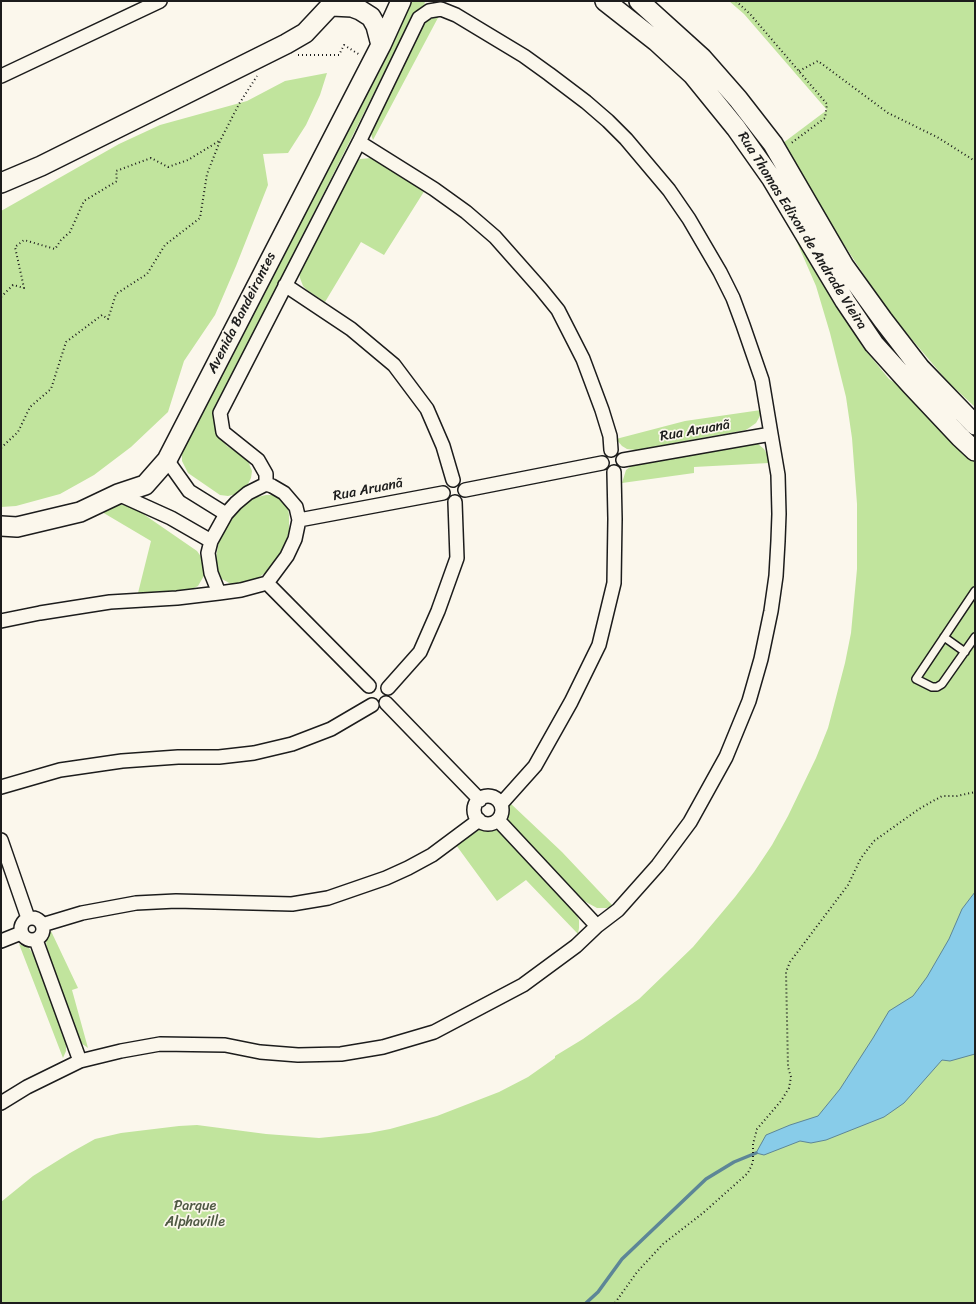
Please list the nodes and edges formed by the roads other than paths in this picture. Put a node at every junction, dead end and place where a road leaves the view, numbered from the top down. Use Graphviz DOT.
graph roads {
  1 [pos="160,1"];
  2 [pos="401,1"];
  3 [pos="605,1"];
  4 [pos="639,1"];
  5 [pos="334,3"];
  6 [pos="381,45"];
  7 [pos="1,76"];
  8 [pos="359,142"];
  9 [pos="1,183"];
  10 [pos="285,285"];
  11 [pos="975,425"];
  12 [pos="771,434"];
  13 [pos="612,450"];
  14 [pos="975,451"];
  15 [pos="168,460"];
  16 [pos="624,460"];
  17 [pos="602,463"];
  18 [pos="614,472"];
  19 [pos="453,480"];
  20 [pos="266,484"];
  21 [pos="465,490"];
  22 [pos="443,493"];
  23 [pos="118,494"];
  24 [pos="455,502"];
  25 [pos="226,514"];
  26 [pos="299,520"];
  27 [pos="1,526"];
  28 [pos="211,541"];
  29 [pos="267,583"];
  30 [pos="975,591"];
  31 [pos="219,593"];
  32 [pos="1,621"];
  33 [pos="944,637"];
  34 [pos="975,637"];
  35 [pos="965,652"];
  36 [pos="369,686"];
  37 [pos="388,688"];
  38 [pos="386,703"];
  39 [pos="372,705"];
  40 [pos="1,787"];
  41 [pos="480,800"];
  42 [pos="501,804"];
  43 [pos="478,820"];
  44 [pos="498,820"];
  45 [pos="1,840"];
  46 [pos="28,918"];
  47 [pos="42,925"];
  48 [pos="597,926"];
  49 [pos="21,933"];
  50 [pos="36,940"];
  51 [pos="1,941"];
  52 [pos="80,1061"];
  53 [pos="1,1103"];
  1 -- 7 [label="street"];
  2 -- 6 [label="street, Avenida Bandeirantes"];
  3 -- 14 [label="street, Rua Thomas Edixon de Andrade Vieira"];
  4 -- 11 [label="street, Rua Thomas Edixon de Andrade Vieira"];
  5 -- 6 [label="street"];
  5 -- 9 [label="street"];
  6 -- 15 [label="street, Avenida Bandeirantes"];
  8 -- 10 [label="street"];
  8 -- 12 [label="street"];
  8 -- 13 [label="street"];
  10 -- 19 [label="street"];
  10 -- 20 [label="street"];
  12 -- 16 [label="street, Rua Aruanã"];
  12 -- 48 [label="street"];
  13 -- 16 [label="street"];
  13 -- 17 [label="street"];
  15 -- 23 [label="street, Avenida Bandeirantes"];
  15 -- 25 [label="street"];
  16 -- 18 [label="street"];
  17 -- 18 [label="street"];
  17 -- 21 [label="street"];
  18 -- 42 [label="street"];
  19 -- 21 [label="street"];
  19 -- 22 [label="street"];
  20 -- 25 [label="street"];
  20 -- 26 [label="street"];
  21 -- 24 [label="street"];
  22 -- 24 [label="street"];
  22 -- 26 [label="street, Rua Aruanã"];
  23 -- 27 [label="street, Avenida Bandeirantes"];
  23 -- 28 [label="street"];
  24 -- 37 [label="street"];
  25 -- 28 [label="street"];
  26 -- 29 [label="street"];
  28 -- 31 [label="street"];
  29 -- 31 [label="street"];
  29 -- 36 [label="street"];
  30 -- 33 [label="lane"];
  31 -- 32 [label="street"];
  33 -- 35 [label="lane"];
  33 -- 35 [label="lane"];
  34 -- 35 [label="lane"];
  36 -- 37 [label="street"];
  36 -- 39 [label="street"];
  37 -- 38 [label="street"];
  38 -- 39 [label="street"];
  38 -- 41 [label="street"];
  39 -- 40 [label="street"];
  41 -- 42 [label="street"];
  41 -- 43 [label="street"];
  42 -- 44 [label="street"];
  43 -- 44 [label="street"];
  43 -- 47 [label="street"];
  44 -- 48 [label="street"];
  45 -- 46 [label="street"];
  46 -- 47 [label="street"];
  46 -- 49 [label="street"];
  47 -- 50 [label="street"];
  48 -- 52 [label="street"];
  49 -- 50 [label="street"];
  49 -- 51 [label="street"];
  50 -- 52 [label="street"];
  52 -- 53 [label="street"];
}
